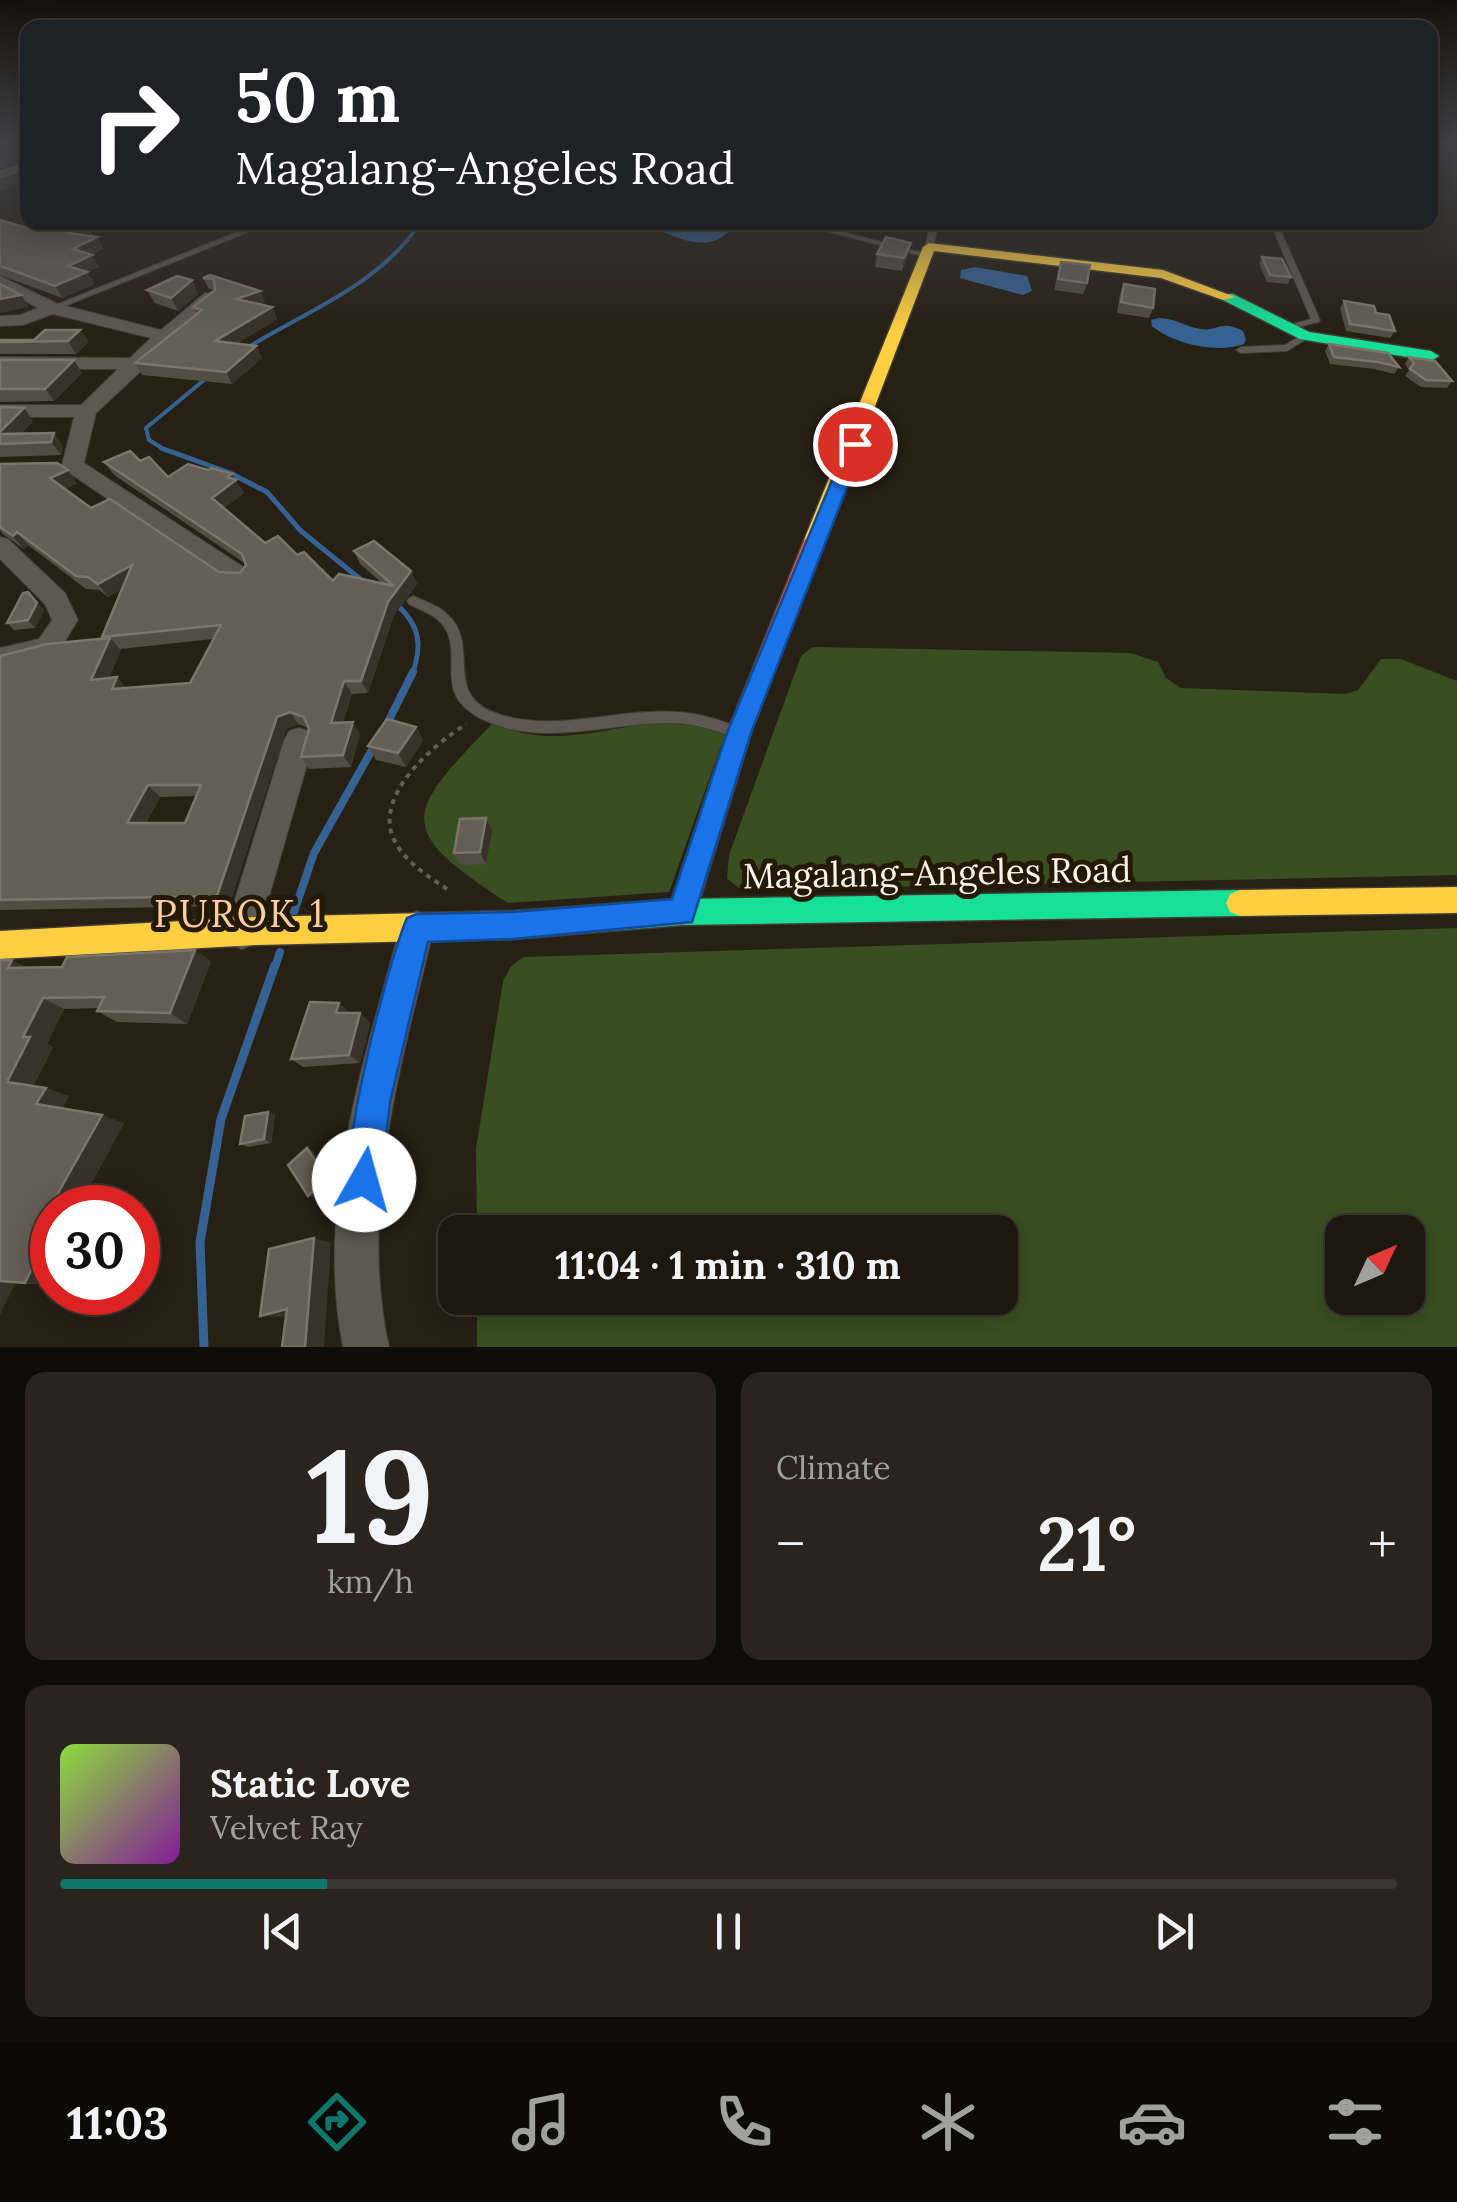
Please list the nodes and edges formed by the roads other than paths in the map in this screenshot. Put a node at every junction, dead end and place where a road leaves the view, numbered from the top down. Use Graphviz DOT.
graph roads {
  1 [pos="250,230"];
  2 [pos="831,230"];
  3 [pos="932,230"];
  4 [pos="1276,230"];
  5 [pos="927,251"];
  6 [pos="0,281"];
  7 [pos="211,297"];
  8 [pos="52,308"];
  9 [pos="0,321"];
  10 [pos="1296,331"];
  11 [pos="164,336"];
  12 [pos="1241,350"];
  13 [pos="1430,356"];
  14 [pos="0,364"];
  15 [pos="134,364"];
  16 [pos="0,411"];
  17 [pos="86,411"];
  18 [pos="0,545"];
  19 [pos="239,576"];
  20 [pos="413,601"];
  21 [pos="0,658"];
  22 [pos="739,733"];
  23 [pos="299,740"];
  24 [pos="1457,900"];
  25 [pos="682,912"];
  26 [pos="417,928"];
  27 [pos="249,932"];
  28 [pos="0,945"];
  29 [pos="366,1347"];
  1 -- 8 [label="lane"];
  2 -- 5 [label="lane"];
  3 -- 5 [label="lane"];
  4 -- 10 [label="lane"];
  5 -- 10 [label="street"];
  5 -- 22 [label="street"];
  6 -- 8 [label="street"];
  7 -- 11 [label="street"];
  8 -- 9 [label="street"];
  8 -- 11 [label="street"];
  10 -- 12 [label="lane"];
  10 -- 13 [label="street"];
  11 -- 15 [label="street"];
  14 -- 15 [label="street"];
  15 -- 17 [label="street"];
  16 -- 17 [label="street"];
  17 -- 19 [label="street"];
  18 -- 21 [label="street"];
  20 -- 22 [label="lane"];
  22 -- 25 [label="street"];
  23 -- 27 [label="street"];
  24 -- 25 [label="street, Magalang-Angeles Road"];
  25 -- 26 [label="street, Magalang-Angeles Road"];
  26 -- 27 [label="street, Magalang-Angeles Road"];
  26 -- 29 [label="street"];
  27 -- 28 [label="street, Magalang-Angeles Road"];
}
